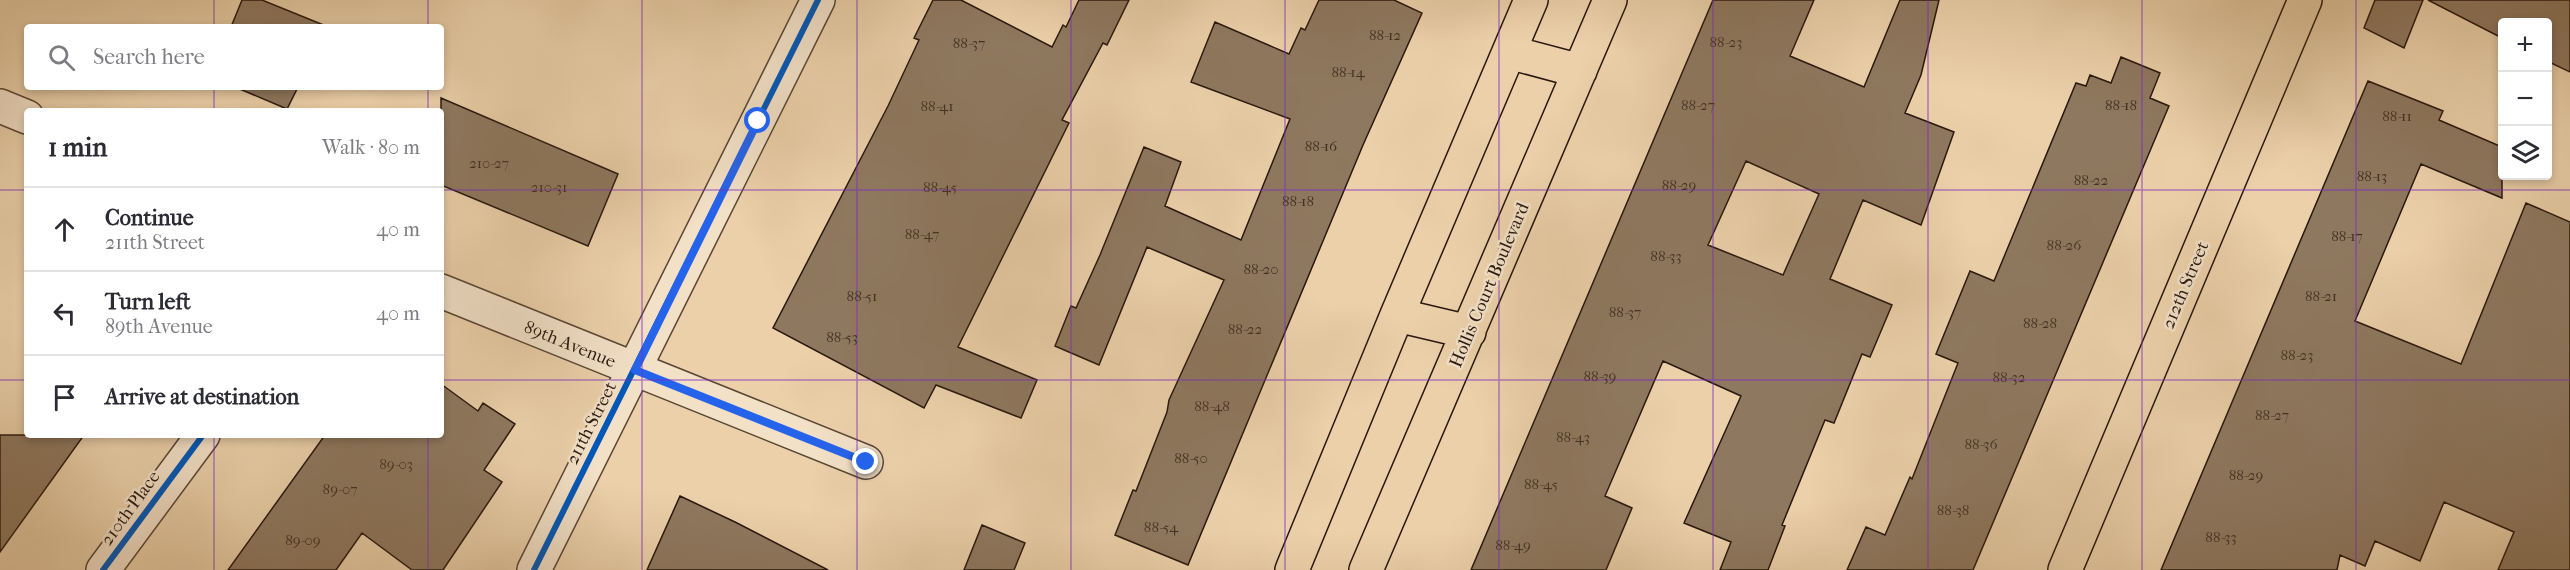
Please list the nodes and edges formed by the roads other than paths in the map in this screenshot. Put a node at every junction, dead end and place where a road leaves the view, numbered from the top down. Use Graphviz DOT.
graph roads {
  1 [pos="818,0"];
  2 [pos="1531,0"];
  3 [pos="1610,0"];
  4 [pos="2305,0"];
  5 [pos="1509,52"];
  6 [pos="1580,71"];
  7 [pos="0,106"];
  8 [pos="24,116"];
  9 [pos="444,292"];
  10 [pos="1397,315"];
  11 [pos="1469,332"];
  12 [pos="635,370"];
  13 [pos="201,438"];
  14 [pos="866,462"];
  15 [pos="103,570"];
  16 [pos="534,570"];
  17 [pos="1292,570"];
  18 [pos="1366,570"];
  19 [pos="2065,570"];
  1 -- 12 [label="street, 211th Street"];
  2 -- 5 [label="main road"];
  3 -- 6 [label="main road, Hollis Court Boulevard"];
  4 -- 19 [label="main road, 212th Street"];
  5 -- 6 [label="main road"];
  5 -- 10 [label="main road"];
  6 -- 11 [label="main road, Hollis Court Boulevard"];
  7 -- 8 [label="street"];
  9 -- 12 [label="street, 89th Avenue"];
  10 -- 11 [label="main road"];
  10 -- 17 [label="main road"];
  11 -- 18 [label="main road, Hollis Court Boulevard"];
  12 -- 14 [label="street, 89th Avenue"];
  12 -- 16 [label="street, 211th Street"];
  13 -- 15 [label="street, 210th Place"];
}
